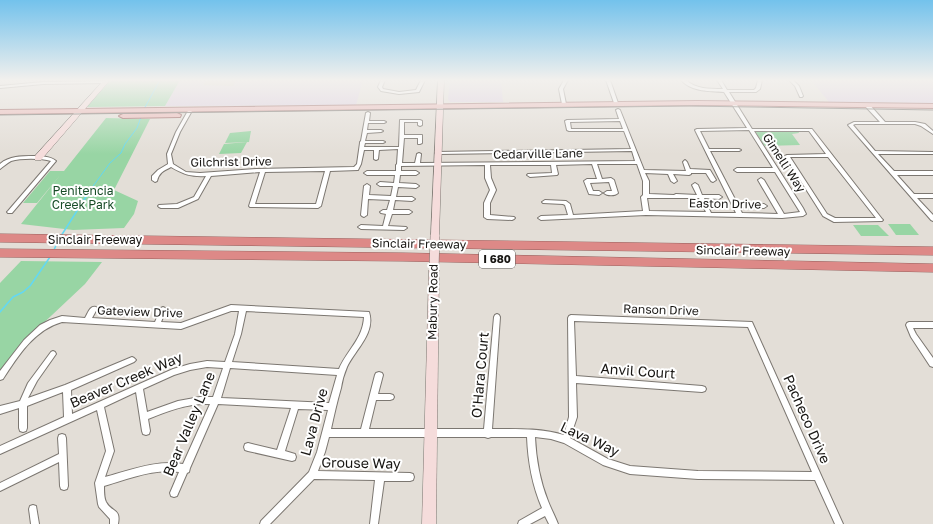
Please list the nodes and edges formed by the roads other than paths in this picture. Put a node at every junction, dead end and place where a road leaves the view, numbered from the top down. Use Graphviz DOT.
graph roads {
  1 [pos="84,104"];
  2 [pos="439,104"];
  3 [pos="553,104"];
  4 [pos="576,104"];
  5 [pos="867,105"];
  6 [pos="617,106"];
  7 [pos="735,106"];
  8 [pos="933,106"];
  9 [pos="191,109"];
  10 [pos="439,109"];
  11 [pos="79,110"];
  12 [pos="0,112"];
  13 [pos="874,112"];
  14 [pos="368,113"];
  15 [pos="933,113"];
  16 [pos="186,116"];
  17 [pos="74,117"];
  18 [pos="0,118"];
  19 [pos="604,120"];
  20 [pos="622,120"];
  21 [pos="366,122"];
  22 [pos="384,122"];
  23 [pos="884,123"];
  24 [pos="420,126"];
  25 [pos="607,130"];
  26 [pos="626,130"];
  27 [pos="751,130"];
  28 [pos="381,131"];
  29 [pos="364,132"];
  30 [pos="933,133"];
  31 [pos="402,137"];
  32 [pos="362,142"];
  33 [pos="383,142"];
  34 [pos="389,143"];
  35 [pos="420,143"];
  36 [pos="400,148"];
  37 [pos="361,149"];
  38 [pos="377,149"];
  39 [pos="389,149"];
  40 [pos="634,150"];
  41 [pos="707,150"];
  42 [pos="739,150"];
  43 [pos="549,151"];
  44 [pos="873,152"];
  45 [pos="437,153"];
  46 [pos="933,153"];
  47 [pos="419,154"];
  48 [pos="830,155"];
  49 [pos="38,158"];
  50 [pos="376,159"];
  51 [pos="639,162"];
  52 [pos="685,162"];
  53 [pos="594,163"];
  54 [pos="552,164"];
  55 [pos="398,165"];
  56 [pos="417,165"];
  57 [pos="437,165"];
  58 [pos="486,165"];
  59 [pos="171,166"];
  60 [pos="0,167"];
  61 [pos="736,170"];
  62 [pos="776,170"];
  63 [pos="263,171"];
  64 [pos="328,171"];
  65 [pos="642,171"];
  66 [pos="689,171"];
  67 [pos="670,172"];
  68 [pos="367,173"];
  69 [pos="397,173"];
  70 [pos="892,173"];
  71 [pos="933,173"];
  72 [pos="416,174"];
  73 [pos="209,175"];
  74 [pos="530,175"];
  75 [pos="155,180"];
  76 [pos="713,180"];
  77 [pos="761,180"];
  78 [pos="600,181"];
  79 [pos="674,181"];
  80 [pos="380,184"];
  81 [pos="396,185"];
  82 [pos="695,185"];
  83 [pos="366,186"];
  84 [pos="416,186"];
  85 [pos="599,193"];
  86 [pos="607,193"];
  87 [pos="646,196"];
  88 [pos="700,196"];
  89 [pos="912,196"];
  90 [pos="933,196"];
  91 [pos="366,197"];
  92 [pos="719,197"];
  93 [pos="394,198"];
  94 [pos="412,199"];
  95 [pos="545,202"];
  96 [pos="735,205"];
  97 [pos="161,206"];
  98 [pos="764,206"];
  99 [pos="10,212"];
  100 [pos="383,212"];
  101 [pos="390,212"];
  102 [pos="409,212"];
  103 [pos="646,213"];
  104 [pos="709,214"];
  105 [pos="803,214"];
  106 [pos="364,215"];
  107 [pos="740,215"];
  108 [pos="782,216"];
  109 [pos="571,217"];
  110 [pos="512,218"];
  111 [pos="541,218"];
  112 [pos="933,219"];
  113 [pos="361,227"];
  114 [pos="385,228"];
  115 [pos="404,228"];
  116 [pos="0,231"];
  117 [pos="0,238"];
  118 [pos="39,239"];
  119 [pos="933,251"];
  120 [pos="0,253"];
  121 [pos="933,268"];
  122 [pos="94,308"];
  123 [pos="242,309"];
  124 [pos="163,310"];
  125 [pos="367,314"];
  126 [pos="497,317"];
  127 [pos="86,321"];
  128 [pos="157,324"];
  129 [pos="750,324"];
  130 [pos="933,325"];
  131 [pos="53,354"];
  132 [pos="132,360"];
  133 [pos="933,364"];
  134 [pos="227,365"];
  135 [pos="340,372"];
  136 [pos="379,375"];
  137 [pos="0,377"];
  138 [pos="572,378"];
  139 [pos="67,388"];
  140 [pos="139,388"];
  141 [pos="702,389"];
  142 [pos="373,397"];
  143 [pos="390,397"];
  144 [pos="216,400"];
  145 [pos="23,404"];
  146 [pos="100,406"];
  147 [pos="295,406"];
  148 [pos="333,407"];
  149 [pos="0,410"];
  150 [pos="144,418"];
  151 [pos="68,419"];
  152 [pos="23,428"];
  153 [pos="146,431"];
  154 [pos="326,433"];
  155 [pos="364,433"];
  156 [pos="531,433"];
  157 [pos="432,434"];
  158 [pos="488,434"];
  159 [pos="62,438"];
  160 [pos="566,440"];
  161 [pos="248,447"];
  162 [pos="0,450"];
  163 [pos="280,454"];
  164 [pos="63,456"];
  165 [pos="292,457"];
  166 [pos="186,469"];
  167 [pos="312,475"];
  168 [pos="380,476"];
  169 [pos="818,476"];
  170 [pos="410,477"];
  171 [pos="100,483"];
  172 [pos="64,486"];
  173 [pos="0,487"];
  174 [pos="174,493"];
  175 [pos="33,509"];
  176 [pos="546,510"];
  177 [pos="35,524"];
  178 [pos="114,524"];
  179 [pos="264,524"];
  180 [pos="374,524"];
  181 [pos="429,524"];
  182 [pos="522,524"];
  183 [pos="554,524"];
  184 [pos="839,524"];
  1 -- 11 [label="main road"];
  2 -- 10 [label="main road, Mabury Road"];
  3 -- 10 [label="main road"];
  4 -- 6 [label="main road"];
  5 -- 7 [label="main road"];
  5 -- 8 [label="main road"];
  5 -- 13 [label="street"];
  6 -- 7 [label="main road"];
  6 -- 10 [label="main road"];
  6 -- 20 [label="street"];
  7 -- 13 [label="main road"];
  7 -- 27 [label="street, Gimelli Way"];
  9 -- 10 [label="main road"];
  9 -- 11 [label="main road"];
  9 -- 16 [label="street"];
  10 -- 14 [label="main road"];
  10 -- 45 [label="main road, Mabury Road"];
  11 -- 12 [label="main road"];
  11 -- 17 [label="main road"];
  13 -- 15 [label="main road"];
  13 -- 23 [label="street"];
  14 -- 16 [label="main road"];
  14 -- 21 [label="street"];
  16 -- 17 [label="main road"];
  16 -- 59 [label="street"];
  17 -- 18 [label="main road"];
  17 -- 49 [label="main road"];
  19 -- 20 [label="street"];
  19 -- 25 [label="street"];
  19 -- 25 [label="street"];
  20 -- 26 [label="street"];
  21 -- 22 [label="street"];
  21 -- 29 [label="street"];
  23 -- 30 [label="street"];
  23 -- 44 [label="street"];
  24 -- 31 [label="street"];
  25 -- 26 [label="street"];
  26 -- 40 [label="street"];
  27 -- 41 [label="street"];
  27 -- 48 [label="street"];
  27 -- 62 [label="street, Gimelli Way"];
  28 -- 29 [label="street"];
  29 -- 32 [label="street"];
  31 -- 35 [label="street"];
  31 -- 36 [label="street"];
  32 -- 33 [label="street"];
  32 -- 37 [label="street"];
  34 -- 39 [label="street"];
  36 -- 39 [label="street"];
  36 -- 55 [label="street"];
  37 -- 38 [label="street"];
  37 -- 64 [label="street, Gilchrist Drive"];
  38 -- 39 [label="street"];
  38 -- 50 [label="street"];
  40 -- 43 [label="street"];
  40 -- 51 [label="street"];
  41 -- 42 [label="street"];
  41 -- 96 [label="street"];
  43 -- 45 [label="street"];
  43 -- 54 [label="street"];
  44 -- 46 [label="street"];
  44 -- 70 [label="street"];
  45 -- 57 [label="main road, Mabury Road"];
  47 -- 56 [label="street"];
  48 -- 48 [label="street"];
  49 -- 60 [label="street"];
  49 -- 99 [label="street"];
  51 -- 53 [label="street, Cedarville Lane"];
  51 -- 65 [label="street"];
  52 -- 66 [label="street"];
  53 -- 54 [label="street, Cedarville Lane"];
  53 -- 78 [label="street"];
  54 -- 58 [label="street, Cedarville Lane"];
  54 -- 74 [label="street"];
  55 -- 56 [label="street, Cedarville Lane"];
  55 -- 69 [label="street"];
  56 -- 57 [label="street, Cedarville Lane"];
  57 -- 58 [label="street, Cedarville Lane"];
  57 -- 157 [label="main road, Mabury Road, bridge"];
  58 -- 110 [label="street"];
  59 -- 73 [label="street, Gilchrist Drive"];
  59 -- 75 [label="street"];
  61 -- 62 [label="street"];
  62 -- 105 [label="street, Gimelli Way"];
  63 -- 64 [label="street, Gilchrist Drive"];
  63 -- 64 [label="street"];
  63 -- 73 [label="street, Gilchrist Drive"];
  65 -- 67 [label="street"];
  65 -- 87 [label="street"];
  66 -- 67 [label="street"];
  66 -- 76 [label="street"];
  67 -- 79 [label="street"];
  68 -- 69 [label="street"];
  69 -- 72 [label="street"];
  69 -- 81 [label="street"];
  70 -- 71 [label="street"];
  70 -- 89 [label="street"];
  73 -- 97 [label="street"];
  77 -- 108 [label="street"];
  78 -- 85 [label="street"];
  78 -- 86 [label="street"];
  80 -- 81 [label="street"];
  81 -- 84 [label="street"];
  81 -- 93 [label="street"];
  82 -- 88 [label="street"];
  83 -- 91 [label="street"];
  87 -- 88 [label="street"];
  87 -- 103 [label="street"];
  88 -- 92 [label="street"];
  88 -- 104 [label="street"];
  89 -- 90 [label="street"];
  89 -- 112 [label="street"];
  91 -- 93 [label="street"];
  91 -- 106 [label="street"];
  93 -- 94 [label="street"];
  93 -- 101 [label="street"];
  95 -- 109 [label="street"];
  96 -- 98 [label="street"];
  96 -- 107 [label="street"];
  100 -- 101 [label="street"];
  101 -- 102 [label="street"];
  101 -- 114 [label="street"];
  103 -- 104 [label="street, Easton Drive"];
  103 -- 109 [label="street, Easton Drive"];
  104 -- 107 [label="street, Easton Drive"];
  105 -- 108 [label="street, Easton Drive"];
  107 -- 108 [label="street, Easton Drive"];
  109 -- 111 [label="street, Easton Drive"];
  113 -- 114 [label="street"];
  114 -- 115 [label="street"];
  116 -- 118 [label="highway"];
  117 -- 118 [label="highway, Sinclair Freeway / I 680"];
  118 -- 119 [label="highway, Sinclair Freeway / I 680"];
  120 -- 121 [label="highway, Sinclair Freeway / I 680"];
  122 -- 127 [label="street"];
  123 -- 125 [label="street, Gateview Drive"];
  123 -- 128 [label="street, Gateview Drive"];
  123 -- 134 [label="street, Bear Valley Lane"];
  124 -- 128 [label="street"];
  125 -- 135 [label="street, Lava Drive"];
  126 -- 158 [label="street, O'Hara Court"];
  127 -- 128 [label="street, Gateview Drive"];
  127 -- 137 [label="street, Gateview Drive"];
  129 -- 138 [label="street, Ranson Drive"];
  129 -- 169 [label="street, Pacheco Drive"];
  130 -- 133 [label="street"];
  131 -- 145 [label="street"];
  132 -- 139 [label="street"];
  134 -- 135 [label="street, Beaver Creek Way"];
  134 -- 140 [label="street, Beaver Creek Way"];
  134 -- 144 [label="street, Bear Valley Lane"];
  135 -- 148 [label="street, Lava Drive"];
  136 -- 142 [label="street"];
  138 -- 141 [label="street, Anvil Court"];
  138 -- 160 [label="street"];
  139 -- 145 [label="street"];
  139 -- 151 [label="street"];
  140 -- 146 [label="street, Beaver Creek Way"];
  140 -- 150 [label="street"];
  142 -- 143 [label="street"];
  142 -- 155 [label="street"];
  144 -- 147 [label="street"];
  144 -- 150 [label="street"];
  144 -- 166 [label="street, Bear Valley Lane"];
  145 -- 149 [label="street"];
  145 -- 152 [label="street"];
  146 -- 151 [label="street, Beaver Creek Way"];
  146 -- 171 [label="street"];
  147 -- 148 [label="street"];
  147 -- 163 [label="street"];
  148 -- 154 [label="street, Lava Drive"];
  150 -- 153 [label="street"];
  151 -- 162 [label="street, Beaver Creek Way"];
  154 -- 155 [label="street, Lava Way"];
  154 -- 167 [label="street, Lava Drive"];
  155 -- 157 [label="street, Lava Way"];
  156 -- 158 [label="street, Lava Way"];
  156 -- 160 [label="street, Lava Way"];
  156 -- 176 [label="street"];
  157 -- 158 [label="street, Lava Way"];
  157 -- 181 [label="main road, Mabury Road"];
  159 -- 164 [label="street"];
  160 -- 169 [label="street, Lava Way"];
  161 -- 163 [label="street"];
  163 -- 165 [label="street"];
  164 -- 172 [label="street"];
  164 -- 173 [label="street"];
  166 -- 171 [label="street"];
  166 -- 174 [label="street, Bear Valley Lane"];
  167 -- 168 [label="street, Grouse Way"];
  167 -- 179 [label="street, Lava Drive"];
  168 -- 170 [label="street, Grouse Way"];
  168 -- 180 [label="street"];
  169 -- 184 [label="street, Pacheco Drive"];
  171 -- 178 [label="street"];
  175 -- 177 [label="street"];
  176 -- 182 [label="street"];
  176 -- 183 [label="street"];
}
